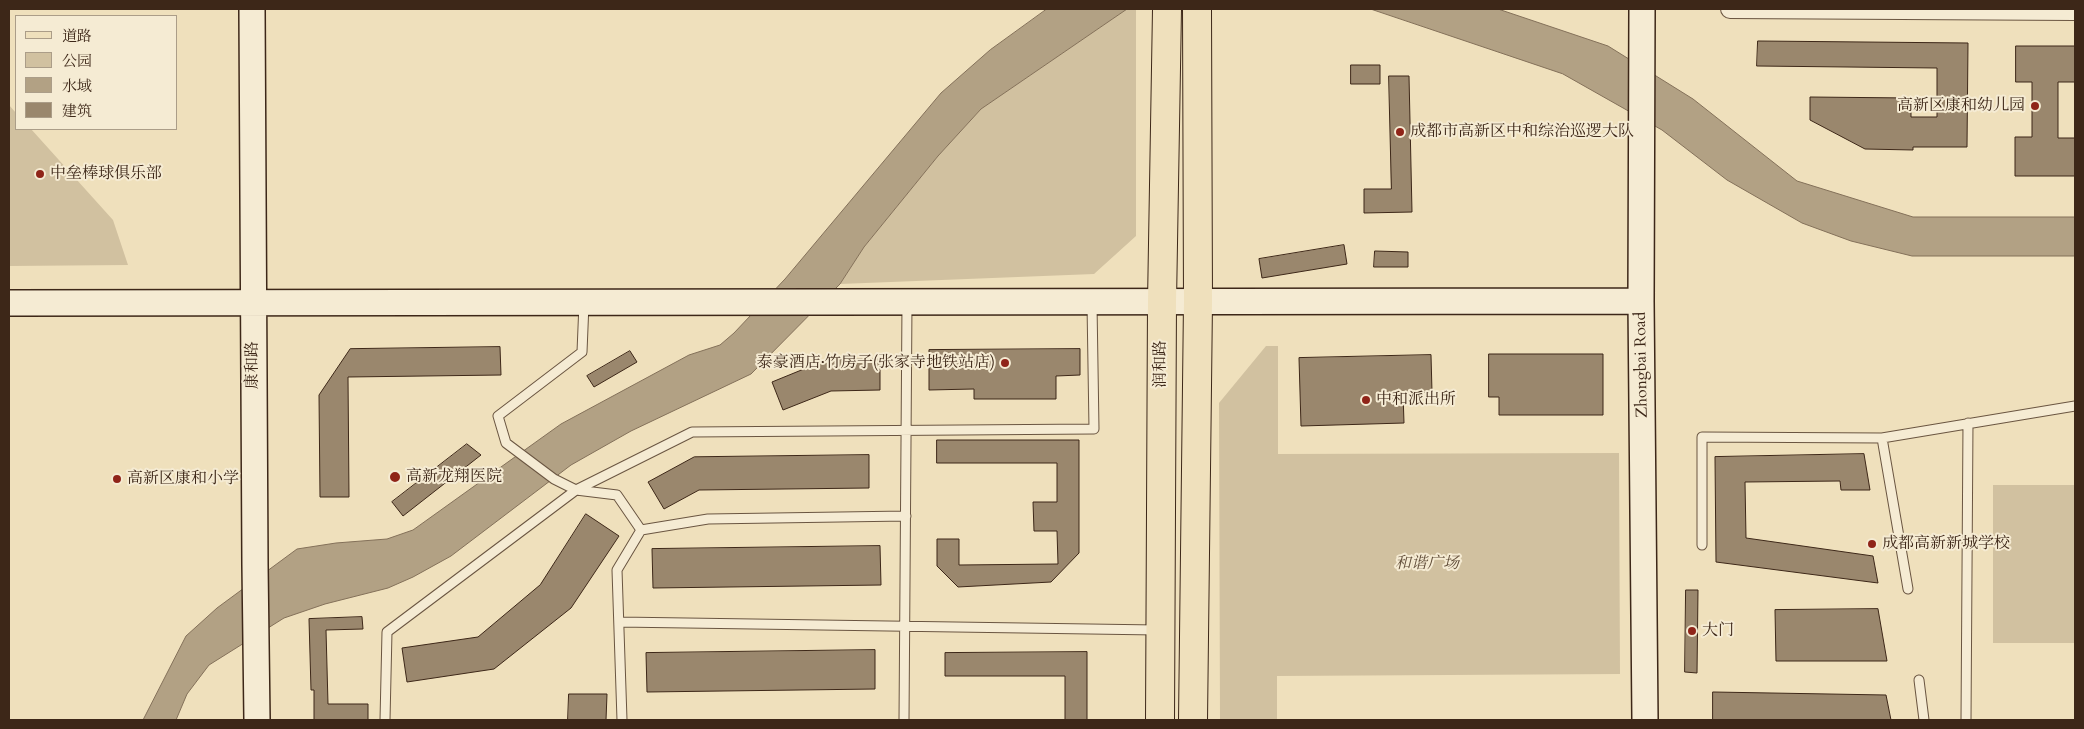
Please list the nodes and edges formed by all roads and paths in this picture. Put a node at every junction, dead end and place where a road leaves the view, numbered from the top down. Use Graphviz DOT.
graph roads {
  1 [pos="252,9"];
  2 [pos="1167,9"];
  3 [pos="1197,9"];
  4 [pos="1642,9"];
  5 [pos="1730,9"];
  6 [pos="2075,12"];
  7 [pos="1641,301"];
  8 [pos="907,302"];
  9 [pos="1092,302"];
  10 [pos="1162,302"];
  11 [pos="1198,302"];
  12 [pos="253,303"];
  13 [pos="584,303"];
  14 [pos="9,304"];
  15 [pos="2075,406"];
  16 [pos="1968,423"];
  17 [pos="906,430"];
  18 [pos="1882,438"];
  19 [pos="576,490"];
  20 [pos="906,516"];
  21 [pos="641,530"];
  22 [pos="1702,545"];
  23 [pos="1908,589"];
  24 [pos="619,622"];
  25 [pos="905,626"];
  26 [pos="1160,630"];
  27 [pos="1919,680"];
  28 [pos="257,720"];
  29 [pos="385,720"];
  30 [pos="622,720"];
  31 [pos="904,720"];
  32 [pos="1160,720"];
  33 [pos="1193,720"];
  34 [pos="1645,720"];
  35 [pos="1924,720"];
  36 [pos="1966,720"];
  1 -- 12 [label="street, 康和路"];
  2 -- 10 [label="main road, 润和路"];
  3 -- 11 [label="main road"];
  4 -- 7 [label="street, Zhongbai Road"];
  5 -- 6 [label="street"];
  7 -- 11 [label="street"];
  7 -- 34 [label="street, Zhongbai Road"];
  8 -- 9 [label="street"];
  8 -- 13 [label="street"];
  8 -- 17 [label="lane"];
  9 -- 10 [label="street"];
  9 -- 17 [label="lane"];
  10 -- 11 [label="street"];
  10 -- 26 [label="main road, 润和路"];
  11 -- 33 [label="main road"];
  12 -- 13 [label="street"];
  12 -- 14 [label="street"];
  12 -- 28 [label="street, 康和路"];
  13 -- 19 [label="lane"];
  15 -- 16 [label="lane"];
  16 -- 18 [label="lane"];
  16 -- 36 [label="lane"];
  17 -- 19 [label="lane"];
  17 -- 20 [label="lane"];
  18 -- 22 [label="lane"];
  18 -- 23 [label="lane"];
  19 -- 21 [label="lane"];
  19 -- 29 [label="lane"];
  20 -- 21 [label="lane"];
  20 -- 25 [label="lane"];
  21 -- 24 [label="lane"];
  24 -- 25 [label="lane"];
  24 -- 30 [label="lane"];
  25 -- 26 [label="lane"];
  25 -- 31 [label="lane"];
  26 -- 32 [label="main road, 润和路"];
  27 -- 35 [label="lane"];
}
